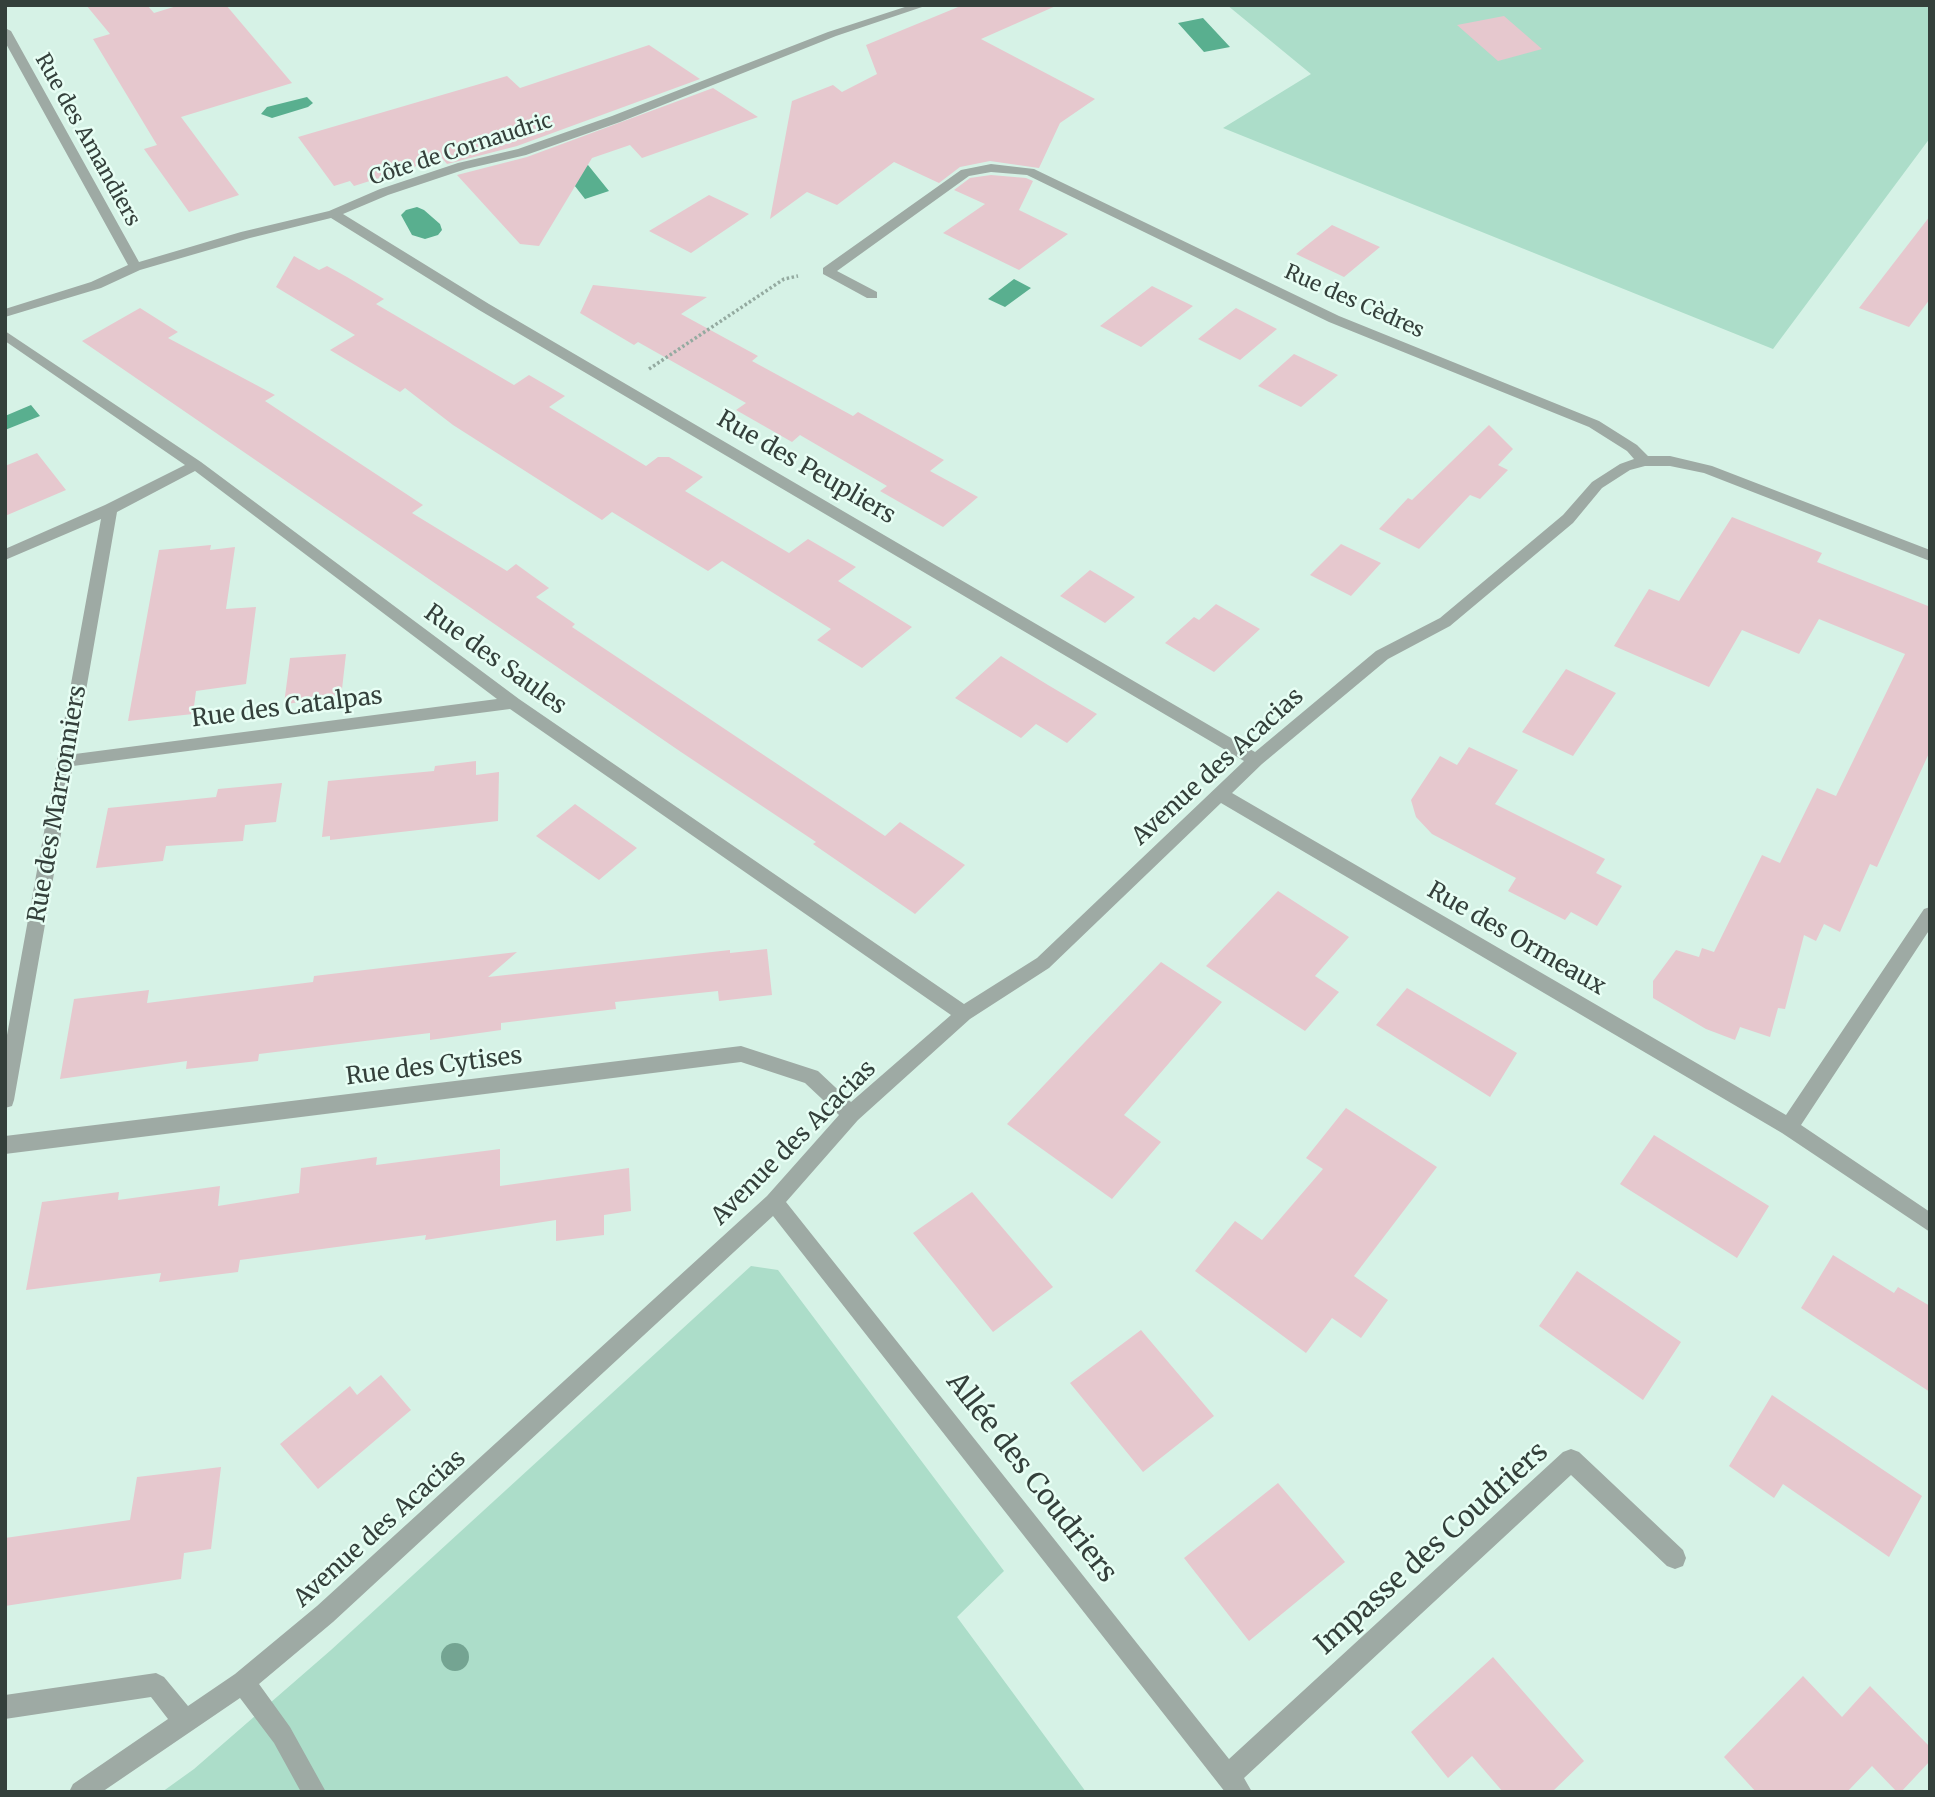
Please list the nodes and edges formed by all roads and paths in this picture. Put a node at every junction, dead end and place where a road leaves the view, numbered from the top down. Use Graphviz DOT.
graph roads {
  1 [pos="923,5"];
  2 [pos="5,31"];
  3 [pos="332,214"];
  4 [pos="135,267"];
  5 [pos="828,271"];
  6 [pos="872,295"];
  7 [pos="5,313"];
  8 [pos="5,335"];
  9 [pos="622,387"];
  10 [pos="1644,461"];
  11 [pos="196,465"];
  12 [pos="110,509"];
  13 [pos="5,555"];
  14 [pos="1930,556"];
  15 [pos="513,703"];
  16 [pos="1256,760"];
  17 [pos="66,761"];
  18 [pos="1219,794"];
  19 [pos="1930,914"];
  20 [pos="964,1014"];
  21 [pos="5,1100"];
  22 [pos="851,1114"];
  23 [pos="1789,1127"];
  24 [pos="5,1145"];
  25 [pos="774,1202"];
  26 [pos="1930,1223"];
  27 [pos="1675,1558"];
  28 [pos="243,1682"];
  29 [pos="5,1707"];
  30 [pos="185,1721"];
  31 [pos="1234,1784"];
  32 [pos="80,1792"];
  33 [pos="314,1792"];
  1 -- 3 [label="street, Côte de Cornaudric"];
  2 -- 4 [label="street, Rue des Amandiers"];
  3 -- 4 [label="street, Côte de Cornaudric"];
  3 -- 9 [label="street, Rue des Peupliers"];
  4 -- 7 [label="street, Côte de Cornaudric"];
  5 -- 6 [label="street"];
  5 -- 9 [label="path"];
  5 -- 10 [label="street, Rue des Cèdres"];
  8 -- 11 [label="street, Rue des Saules"];
  9 -- 16 [label="street, Rue des Peupliers"];
  10 -- 14 [label="street"];
  10 -- 16 [label="street, Avenue des Acacias"];
  11 -- 12 [label="street"];
  11 -- 15 [label="street, Rue des Saules"];
  12 -- 13 [label="street"];
  12 -- 17 [label="street, Rue des Marronniers"];
  15 -- 17 [label="street, Rue des Catalpas"];
  15 -- 20 [label="street, Rue des Saules"];
  16 -- 18 [label="street, Avenue des Acacias"];
  17 -- 21 [label="street, Rue des Marronniers"];
  18 -- 20 [label="street, Avenue des Acacias"];
  18 -- 23 [label="street, Rue des Ormeaux"];
  19 -- 23 [label="street"];
  20 -- 22 [label="street, Avenue des Acacias"];
  22 -- 24 [label="street, Rue des Cytises"];
  22 -- 25 [label="street, Avenue des Acacias"];
  23 -- 26 [label="street, Rue des Ormeaux"];
  25 -- 28 [label="street, Avenue des Acacias"];
  25 -- 31 [label="street, Allée des Coudriers"];
  27 -- 31 [label="street, Impasse des Coudriers"];
  28 -- 30 [label="street, Avenue des Acacias"];
  28 -- 33 [label="street"];
  29 -- 30 [label="street"];
  30 -- 32 [label="street, Avenue des Acacias"];
}
